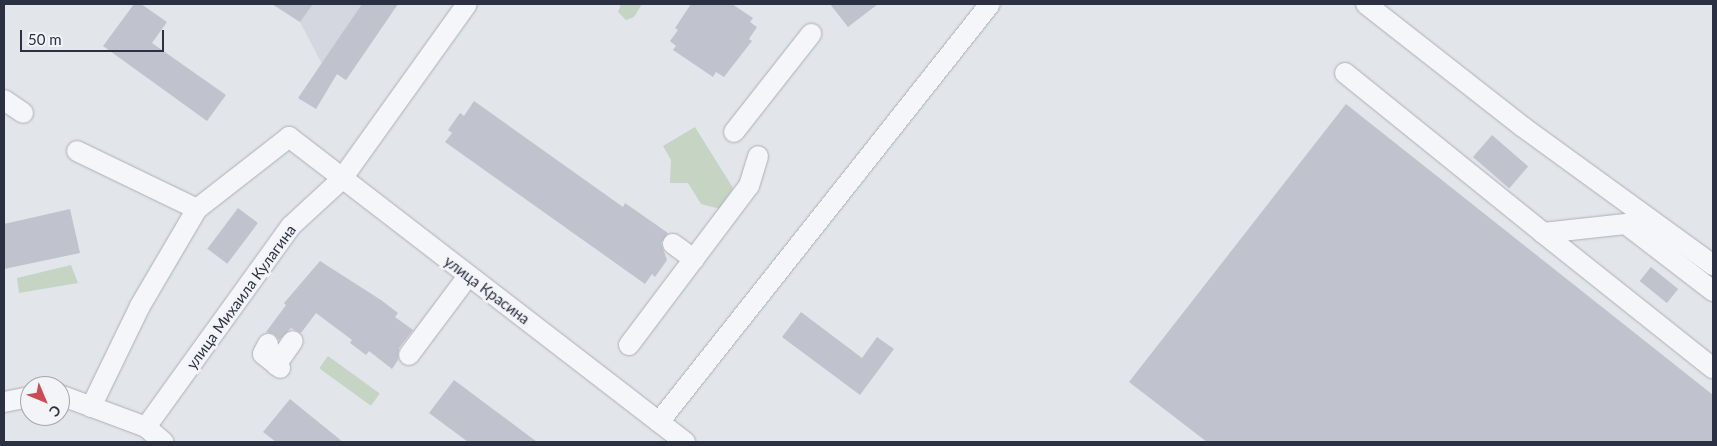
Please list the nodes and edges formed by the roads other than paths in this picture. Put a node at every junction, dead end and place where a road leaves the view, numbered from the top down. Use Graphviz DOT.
graph roads {
  1 [pos="468,4"];
  2 [pos="990,4"];
  3 [pos="1366,4"];
  4 [pos="811,34"];
  5 [pos="1345,73"];
  6 [pos="4,100"];
  7 [pos="23,113"];
  8 [pos="734,132"];
  9 [pos="77,151"];
  10 [pos="758,156"];
  11 [pos="341,180"];
  12 [pos="197,209"];
  13 [pos="1543,233"];
  14 [pos="673,244"];
  15 [pos="694,259"];
  16 [pos="1713,265"];
  17 [pos="468,276"];
  18 [pos="1713,291"];
  19 [pos="293,341"];
  20 [pos="268,344"];
  21 [pos="629,345"];
  22 [pos="409,355"];
  23 [pos="1713,368"];
  24 [pos="20,399"];
  25 [pos="70,399"];
  26 [pos="4,402"];
  27 [pos="92,407"];
  28 [pos="660,422"];
  29 [pos="146,427"];
  30 [pos="163,442"];
  31 [pos="685,442"];
  1 -- 11 [label="street, улица Михаила Кулагина"];
  2 -- 28 [label="street"];
  3 -- 16 [label="street"];
  4 -- 8 [label="street"];
  5 -- 13 [label="street"];
  6 -- 7 [label="street"];
  9 -- 12 [label="street"];
  10 -- 15 [label="street"];
  11 -- 12 [label="street, улица Красина"];
  11 -- 17 [label="street, улица Красина"];
  11 -- 29 [label="street, улица Михаила Кулагина"];
  12 -- 27 [label="street"];
  13 -- 18 [label="street"];
  13 -- 23 [label="street"];
  14 -- 15 [label="street"];
  15 -- 21 [label="street"];
  17 -- 22 [label="street"];
  17 -- 28 [label="street, улица Красина"];
  19 -- 20 [label="street"];
  24 -- 26 [label="street"];
  25 -- 27 [label="street"];
  27 -- 29 [label="street"];
  28 -- 31 [label="street, улица Красина"];
  29 -- 30 [label="street"];
}
